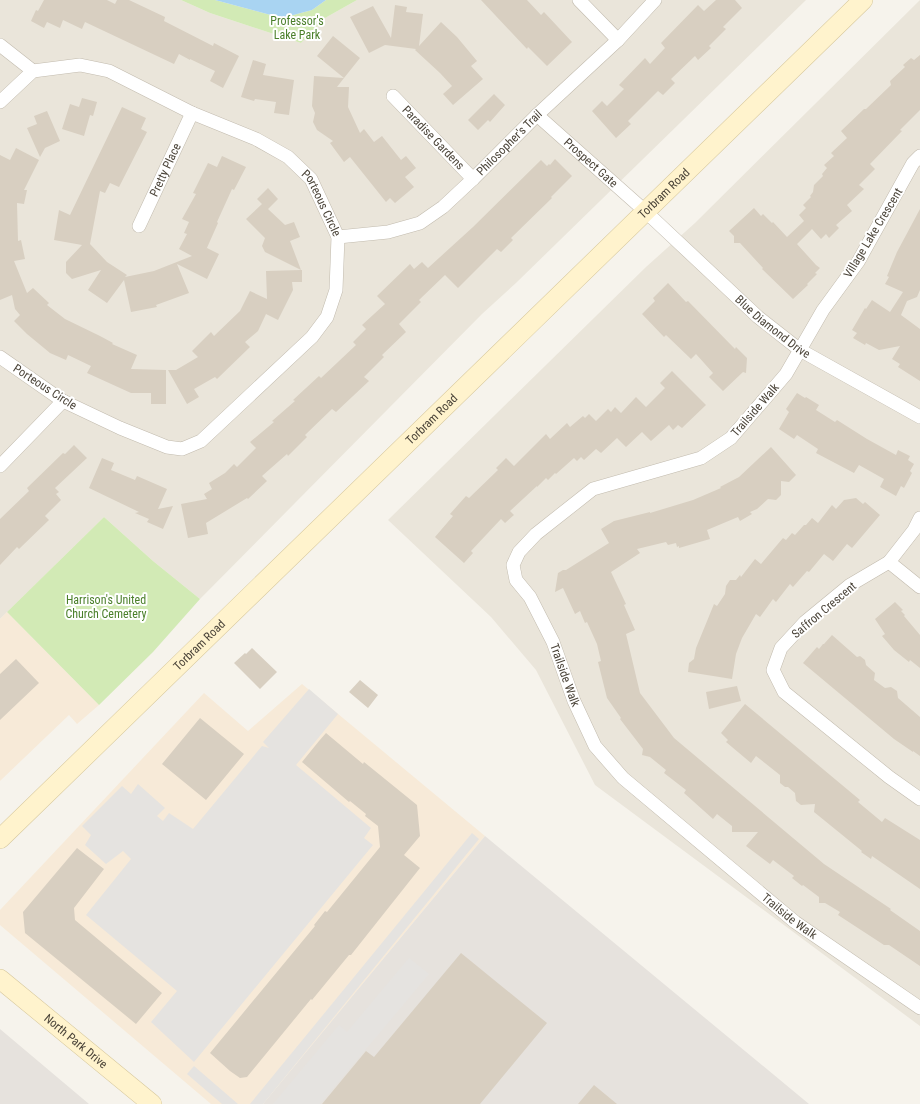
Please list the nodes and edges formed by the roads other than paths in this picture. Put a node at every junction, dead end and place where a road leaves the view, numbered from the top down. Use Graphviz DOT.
graph roads {
  1 [pos="579,0"];
  2 [pos="655,0"];
  3 [pos="863,0"];
  4 [pos="618,40"];
  5 [pos="0,45"];
  6 [pos="33,71"];
  7 [pos="393,96"];
  8 [pos="0,102"];
  9 [pos="192,113"];
  10 [pos="537,114"];
  11 [pos="920,156"];
  12 [pos="473,180"];
  13 [pos="645,211"];
  14 [pos="139,226"];
  15 [pos="338,237"];
  16 [pos="800,350"];
  17 [pos="0,357"];
  18 [pos="63,401"];
  19 [pos="920,417"];
  20 [pos="0,466"];
  21 [pos="920,518"];
  22 [pos="889,562"];
  23 [pos="920,587"];
  24 [pos="920,798"];
  25 [pos="0,839"];
  26 [pos="0,979"];
  27 [pos="920,1008"];
  28 [pos="152,1104"];
  1 -- 4 [label="street"];
  2 -- 4 [label="street, Philosopher's Trail"];
  3 -- 13 [label="main road, Torbram Road"];
  4 -- 10 [label="street, Philosopher's Trail"];
  5 -- 6 [label="street"];
  6 -- 8 [label="street"];
  6 -- 9 [label="street, Porteous Circle"];
  7 -- 12 [label="street, Paradise Gardens"];
  9 -- 14 [label="street, Pretty Place"];
  9 -- 15 [label="street, Porteous Circle"];
  10 -- 12 [label="street, Philosopher's Trail"];
  10 -- 13 [label="street, Prospect Gate"];
  11 -- 16 [label="street, Village Lake Crescent"];
  12 -- 15 [label="street, Philosopher's Trail"];
  13 -- 16 [label="street, Blue Diamond Drive"];
  13 -- 25 [label="main road, Torbram Road"];
  15 -- 18 [label="street, Porteous Circle"];
  16 -- 19 [label="street, Blue Diamond Drive"];
  16 -- 27 [label="street, Trailside Walk"];
  17 -- 18 [label="street, Porteous Circle"];
  18 -- 20 [label="street"];
  21 -- 22 [label="street, Saffron Crescent"];
  22 -- 23 [label="street"];
  22 -- 24 [label="street, Saffron Crescent"];
  26 -- 28 [label="main road, North Park Drive"];
}
